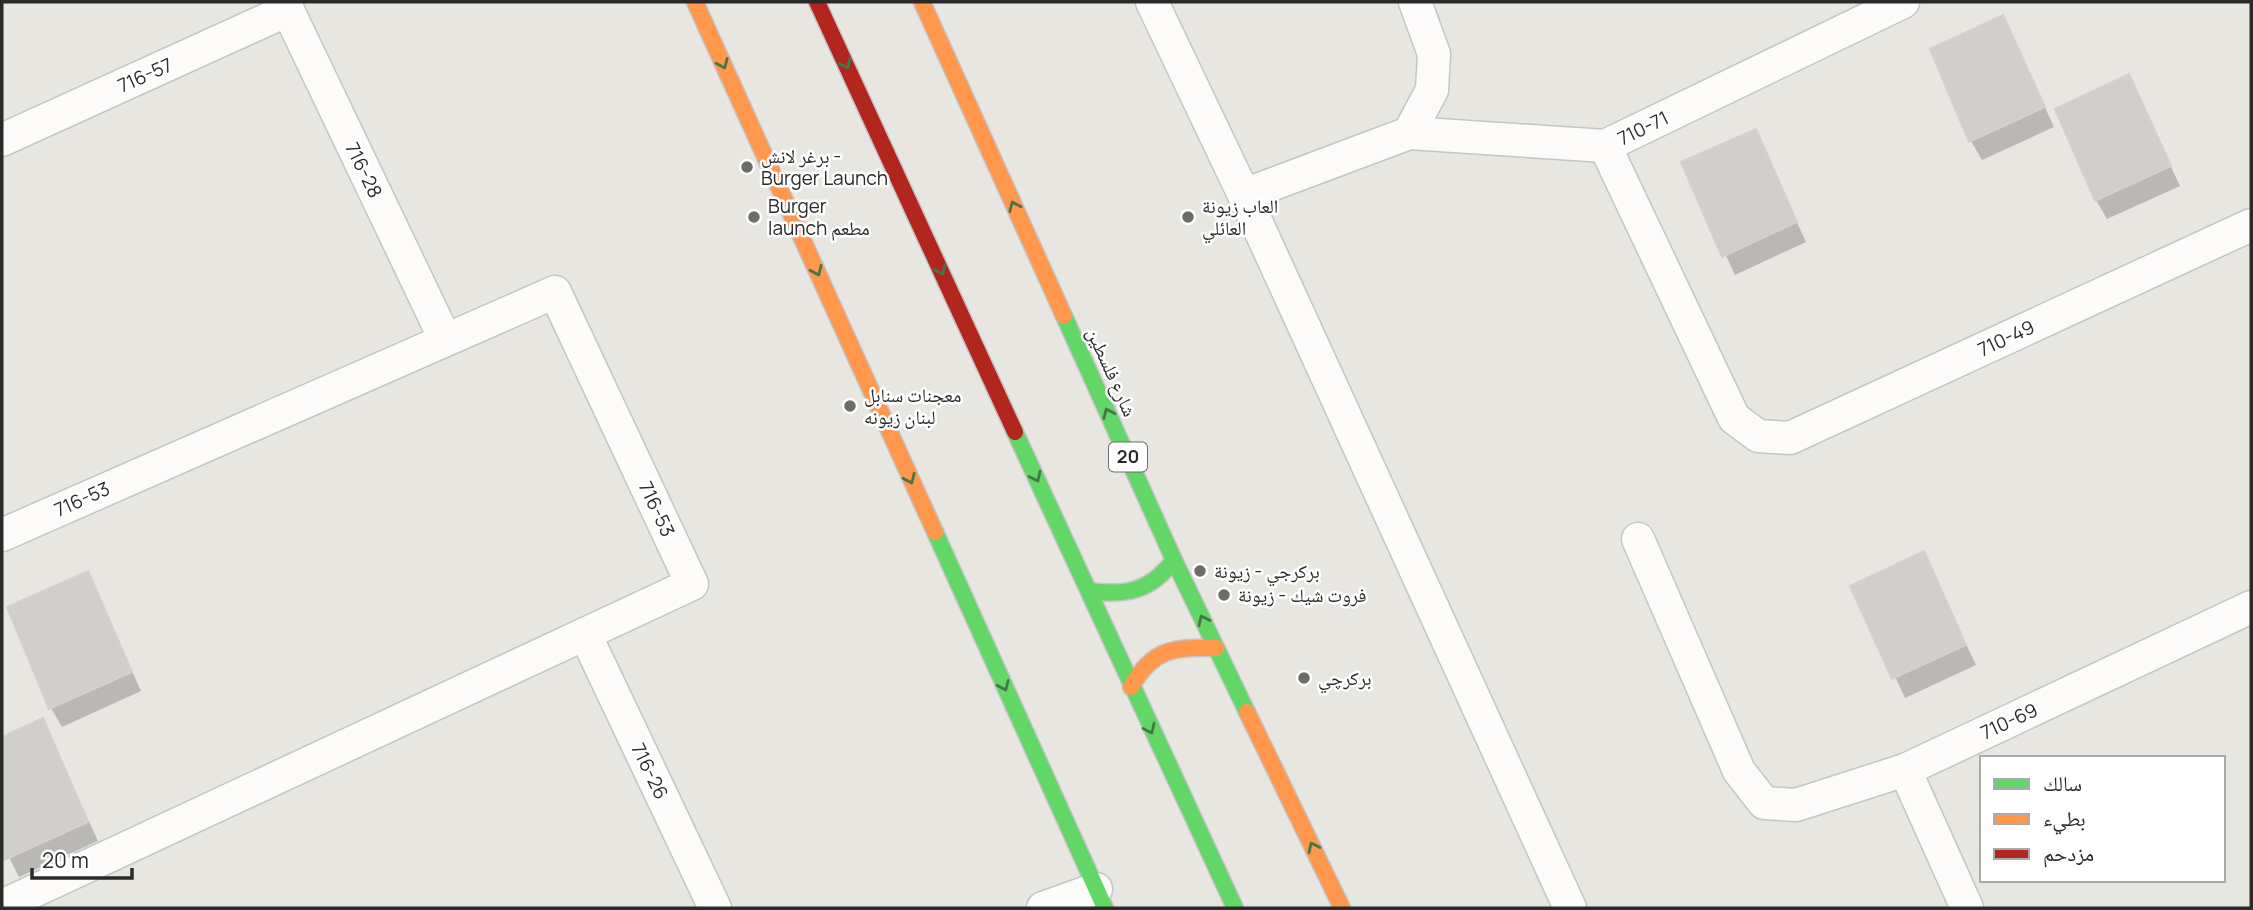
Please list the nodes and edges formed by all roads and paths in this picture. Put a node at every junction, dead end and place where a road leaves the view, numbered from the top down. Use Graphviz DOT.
graph roads {
  1 [pos="695,2"];
  2 [pos="817,2"];
  3 [pos="922,2"];
  4 [pos="1152,2"];
  5 [pos="1415,2"];
  6 [pos="1903,2"];
  7 [pos="286,6"];
  8 [pos="1409,133"];
  9 [pos="2,140"];
  10 [pos="1605,146"];
  11 [pos="1244,195"];
  12 [pos="2251,225"];
  13 [pos="445,339"];
  14 [pos="1758,436"];
  15 [pos="2,535"];
  16 [pos="1638,539"];
  17 [pos="1174,560"];
  18 [pos="1089,591"];
  19 [pos="2251,607"];
  20 [pos="584,634"];
  21 [pos="1216,648"];
  22 [pos="1131,687"];
  23 [pos="1905,770"];
  24 [pos="1100,899"];
  25 [pos="2,906"];
  26 [pos="715,908"];
  27 [pos="1043,908"];
  28 [pos="1236,908"];
  29 [pos="1342,908"];
  30 [pos="1570,908"];
  31 [pos="1967,908"];
  1 -- 24 [label="main road, one-way"];
  2 -- 18 [label="main road, one-way"];
  17 -- 3 [label="main road, شارع فلسطين / 20, one-way"];
  4 -- 11 [label="street"];
  5 -- 8 [label="street"];
  6 -- 10 [label="street, 710-71"];
  7 -- 9 [label="street, 716-57"];
  7 -- 13 [label="street, 716-28"];
  8 -- 10 [label="street"];
  8 -- 11 [label="street"];
  10 -- 14 [label="street, 710-71"];
  11 -- 30 [label="street"];
  12 -- 14 [label="street, 710-49"];
  13 -- 15 [label="street, 716-53"];
  13 -- 20 [label="street, 716-53"];
  16 -- 23 [label="street, 710-69"];
  17 -- 18 [label="main road"];
  21 -- 17 [label="main road, شارع فلسطين / 20, one-way"];
  18 -- 22 [label="main road"];
  19 -- 23 [label="street, 710-69"];
  20 -- 25 [label="street, 716-53"];
  20 -- 26 [label="street, 716-26"];
  21 -- 22 [label="main road"];
  29 -- 21 [label="main road, شارع فلسطين / 20, one-way"];
  22 -- 28 [label="main road, one-way"];
  23 -- 31 [label="street"];
  24 -- 27 [label="street"];
}
